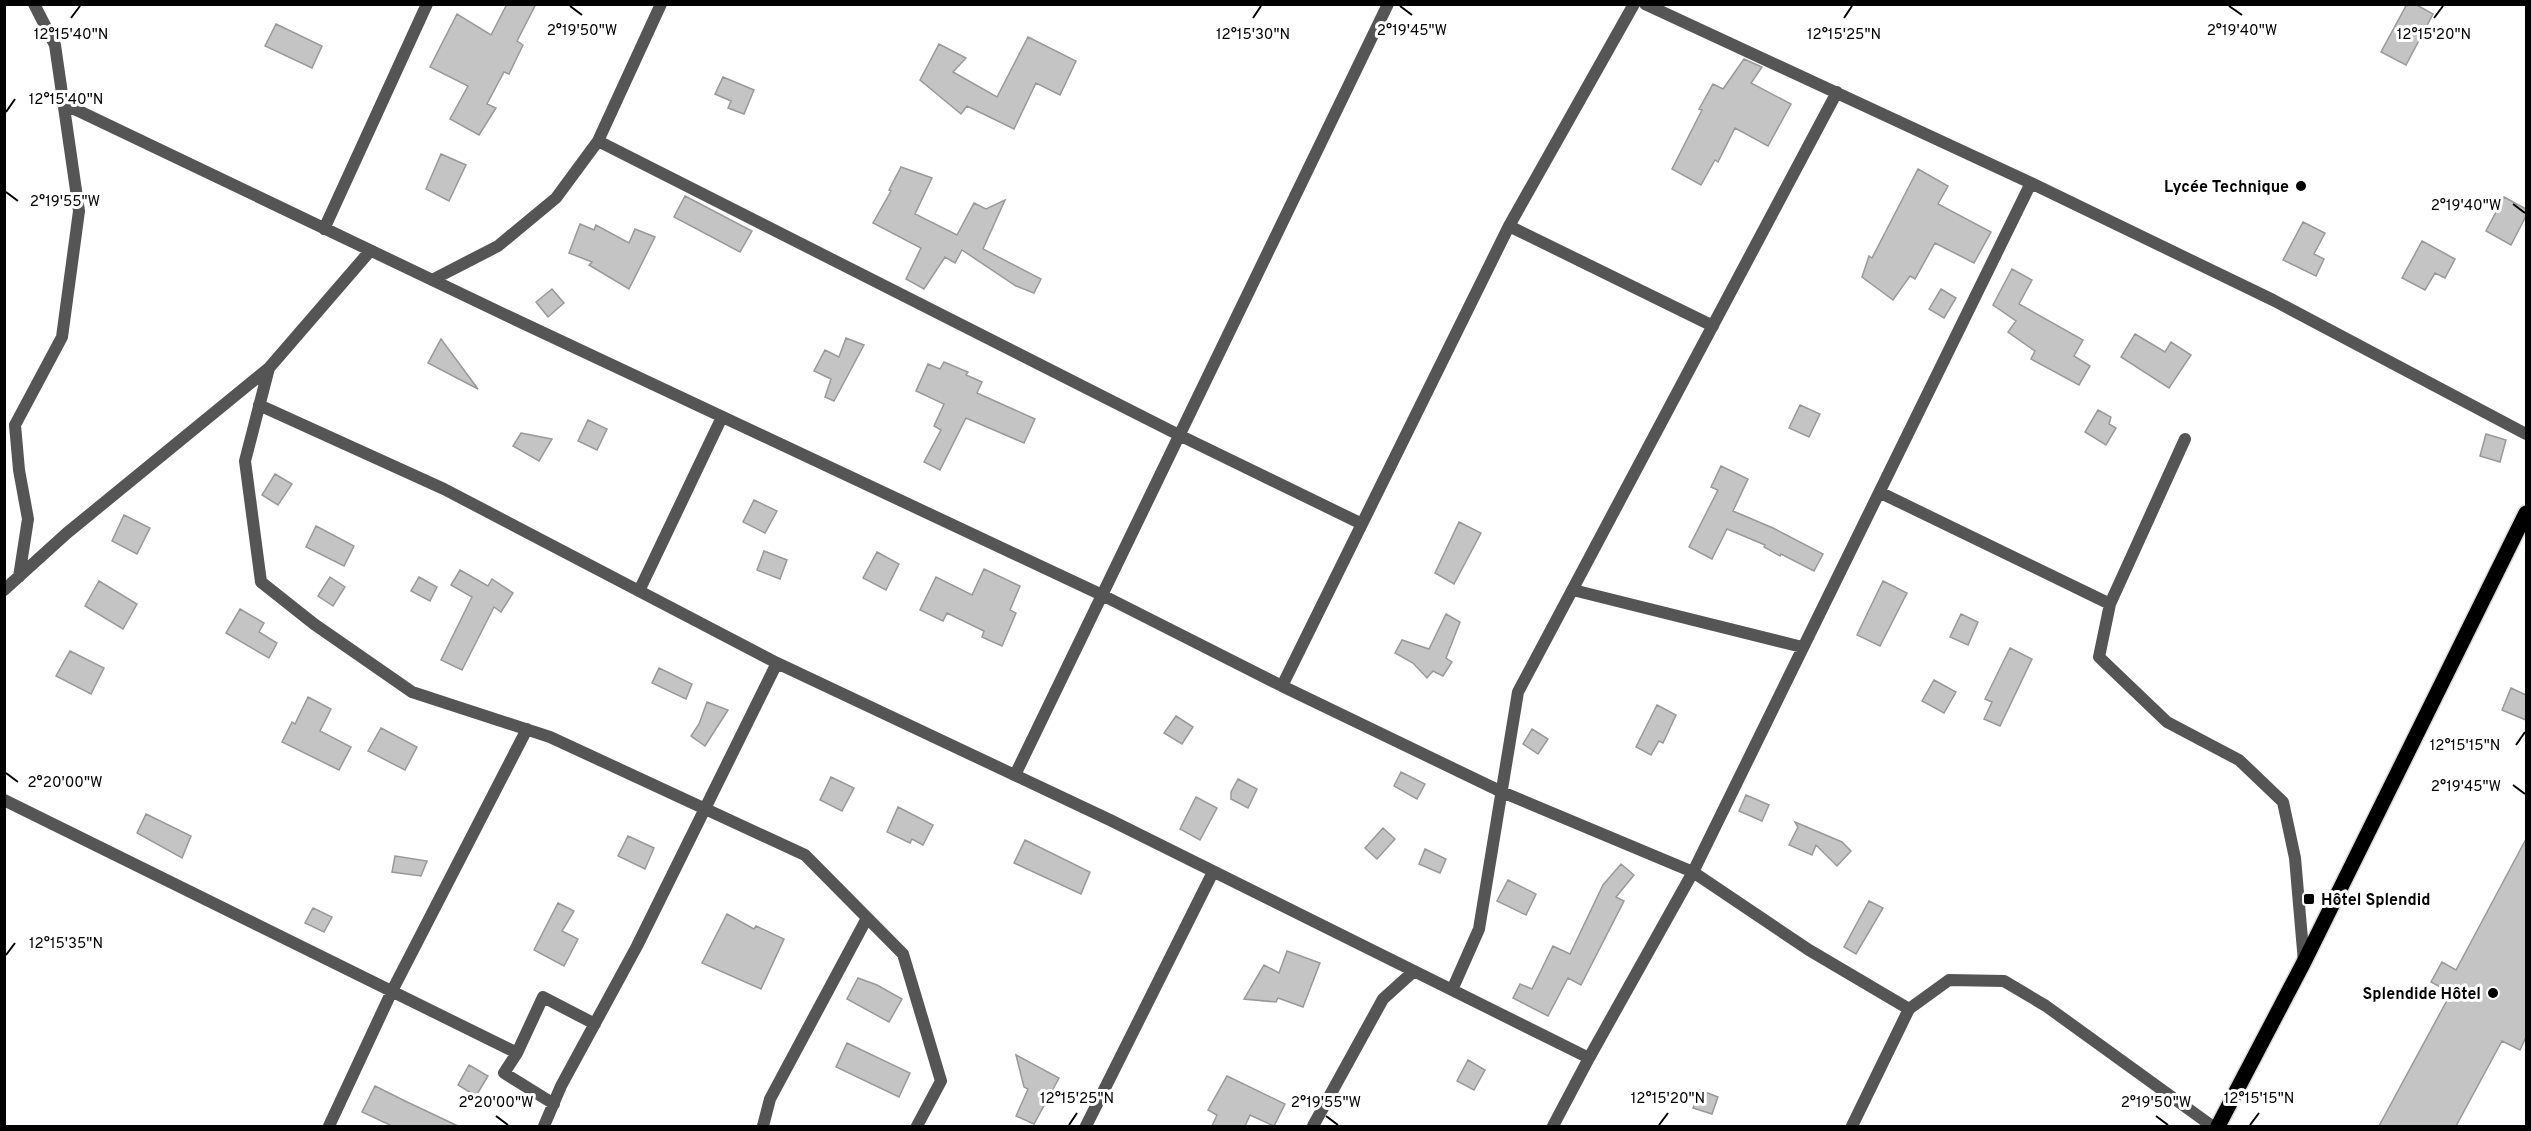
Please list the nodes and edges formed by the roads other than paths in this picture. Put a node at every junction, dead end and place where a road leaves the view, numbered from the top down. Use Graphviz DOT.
graph roads {
  1 [pos="34,4"];
  2 [pos="427,4"];
  3 [pos="661,4"];
  4 [pos="1388,4"];
  5 [pos="1634,4"];
  6 [pos="1645,4"];
  7 [pos="1837,92"];
  8 [pos="62,103"];
  9 [pos="598,141"];
  10 [pos="2031,183"];
  11 [pos="1509,226"];
  12 [pos="324,229"];
  13 [pos="370,251"];
  14 [pos="432,280"];
  15 [pos="1713,326"];
  16 [pos="269,368"];
  17 [pos="260,405"];
  18 [pos="722,417"];
  19 [pos="2526,434"];
  20 [pos="1179,435"];
  21 [pos="2185,439"];
  22 [pos="1881,493"];
  23 [pos="2526,513"];
  24 [pos="1362,524"];
  25 [pos="19,577"];
  26 [pos="4,590"];
  27 [pos="1573,590"];
  28 [pos="639,591"];
  29 [pos="1102,595"];
  30 [pos="2110,604"];
  31 [pos="1802,647"];
  32 [pos="777,663"];
  33 [pos="1282,686"];
  34 [pos="527,729"];
  35 [pos="1015,775"];
  36 [pos="1502,792"];
  37 [pos="4,800"];
  38 [pos="706,810"];
  39 [pos="1213,872"];
  40 [pos="1693,872"];
  41 [pos="867,918"];
  42 [pos="2304,962"];
  43 [pos="1414,971"];
  44 [pos="1452,990"];
  45 [pos="392,991"];
  46 [pos="1909,1008"];
  47 [pos="595,1024"];
  48 [pos="518,1053"];
  49 [pos="1588,1058"];
  50 [pos="554,1104"];
  51 [pos="329,1126"];
  52 [pos="544,1126"];
  53 [pos="763,1126"];
  54 [pos="917,1126"];
  55 [pos="1086,1126"];
  56 [pos="1313,1126"];
  57 [pos="1553,1126"];
  58 [pos="1852,1126"];
  59 [pos="2212,1126"];
  60 [pos="2218,1126"];
  1 -- 8 [label="street"];
  2 -- 12 [label="street"];
  3 -- 9 [label="street"];
  4 -- 20 [label="street"];
  5 -- 11 [label="street"];
  6 -- 7 [label="street"];
  7 -- 10 [label="street"];
  7 -- 15 [label="street"];
  8 -- 12 [label="street"];
  8 -- 25 [label="street"];
  9 -- 14 [label="street"];
  9 -- 20 [label="street"];
  10 -- 19 [label="street"];
  10 -- 22 [label="street"];
  11 -- 15 [label="street"];
  11 -- 24 [label="street"];
  12 -- 13 [label="street"];
  13 -- 14 [label="street"];
  13 -- 16 [label="street"];
  14 -- 18 [label="street"];
  15 -- 27 [label="street"];
  16 -- 17 [label="street"];
  16 -- 25 [label="street"];
  17 -- 28 [label="street"];
  17 -- 34 [label="street"];
  18 -- 28 [label="street"];
  18 -- 29 [label="street"];
  20 -- 24 [label="street"];
  20 -- 29 [label="street"];
  21 -- 30 [label="street"];
  22 -- 30 [label="street"];
  22 -- 31 [label="street"];
  23 -- 42 [label="main road"];
  24 -- 33 [label="street"];
  25 -- 26 [label="street"];
  27 -- 31 [label="street"];
  27 -- 36 [label="street"];
  28 -- 32 [label="street"];
  29 -- 33 [label="street"];
  29 -- 35 [label="street"];
  30 -- 42 [label="street"];
  31 -- 40 [label="street"];
  32 -- 35 [label="street"];
  32 -- 38 [label="street"];
  33 -- 36 [label="street"];
  34 -- 38 [label="street"];
  34 -- 45 [label="street"];
  35 -- 39 [label="street"];
  36 -- 40 [label="street"];
  36 -- 44 [label="street"];
  37 -- 45 [label="street"];
  38 -- 41 [label="street"];
  38 -- 47 [label="street"];
  39 -- 43 [label="street"];
  39 -- 55 [label="street"];
  40 -- 46 [label="street"];
  40 -- 49 [label="street"];
  41 -- 53 [label="street"];
  41 -- 54 [label="street"];
  42 -- 60 [label="main road"];
  43 -- 44 [label="street"];
  43 -- 56 [label="street"];
  44 -- 49 [label="street"];
  45 -- 48 [label="street"];
  45 -- 51 [label="street"];
  46 -- 58 [label="street"];
  46 -- 59 [label="street"];
  47 -- 48 [label="street"];
  47 -- 50 [label="street"];
  48 -- 50 [label="street"];
  49 -- 57 [label="street"];
  50 -- 52 [label="street"];
}
